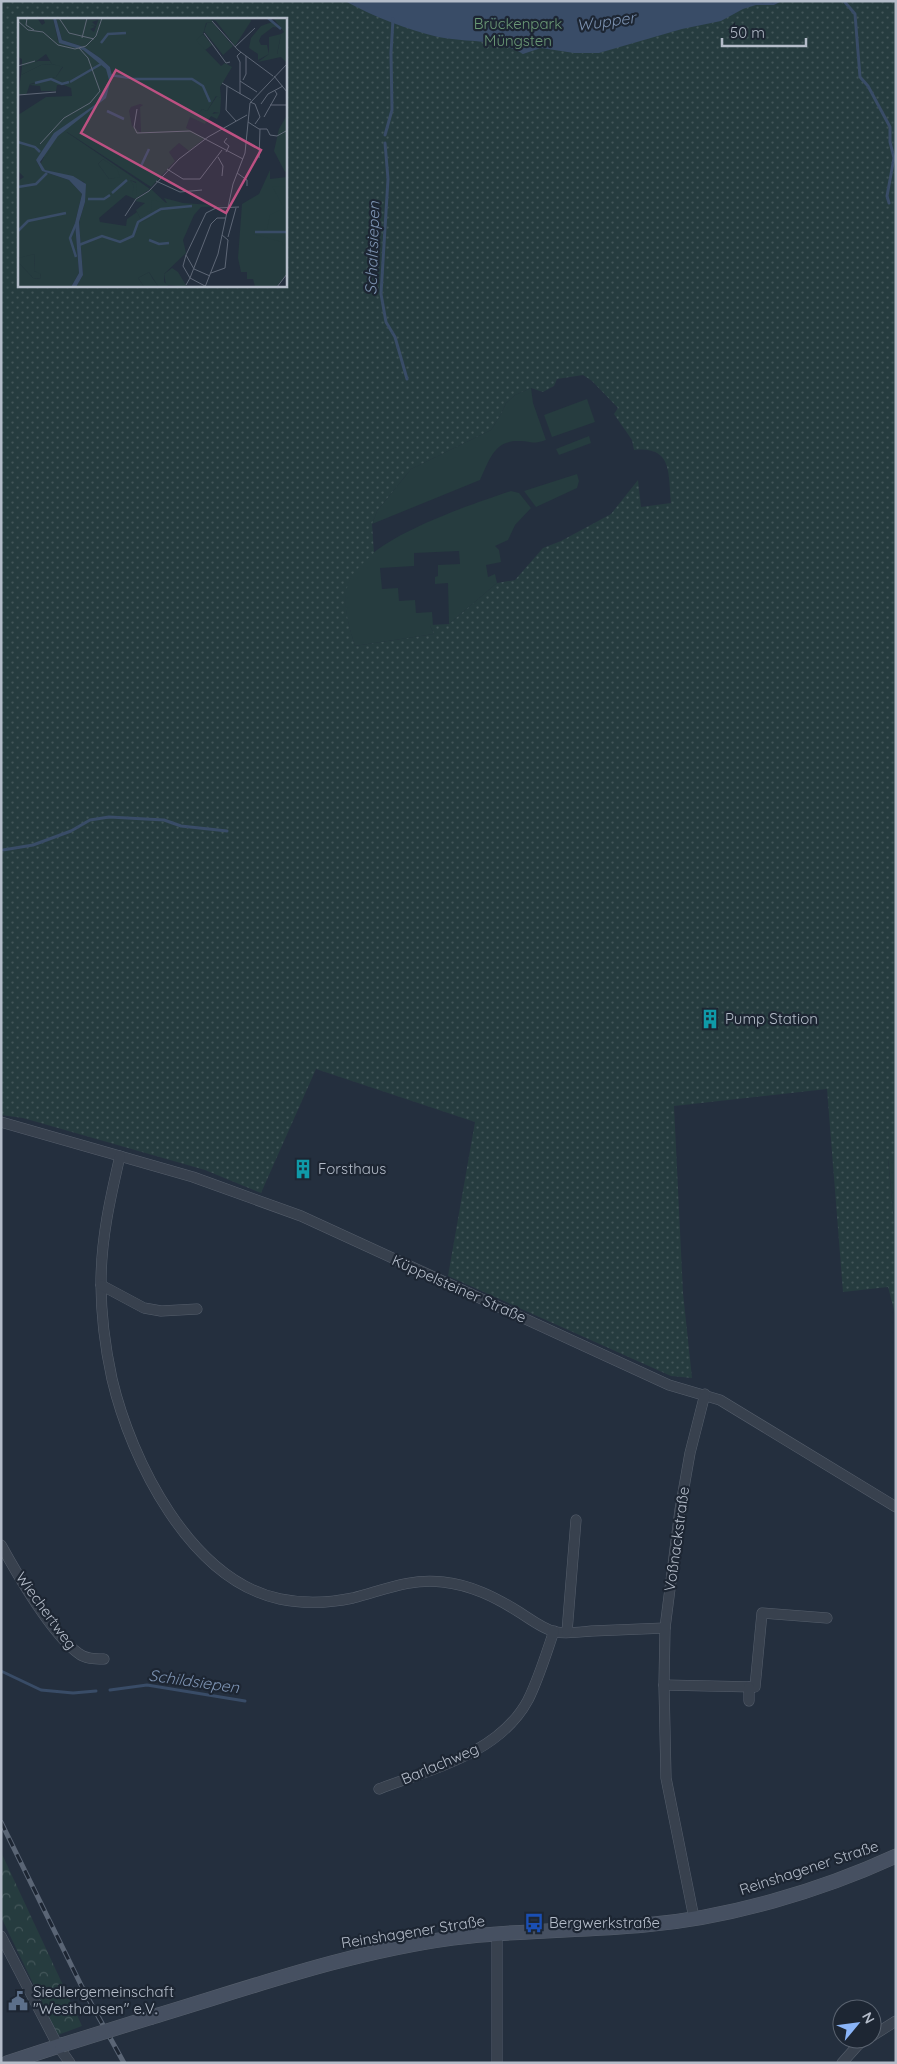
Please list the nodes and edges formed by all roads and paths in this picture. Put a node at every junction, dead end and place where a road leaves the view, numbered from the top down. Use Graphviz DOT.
graph roads {
  1 [pos="1,1122"];
  2 [pos="120,1156"];
  3 [pos="101,1285"];
  4 [pos="198,1309"];
  5 [pos="705,1394"];
  6 [pos="896,1507"];
  7 [pos="576,1520"];
  8 [pos="1,1545"];
  9 [pos="827,1618"];
  10 [pos="665,1628"];
  11 [pos="554,1632"];
  12 [pos="567,1632"];
  13 [pos="104,1659"];
  14 [pos="664,1685"];
  15 [pos="748,1687"];
  16 [pos="749,1701"];
  17 [pos="379,1789"];
  18 [pos="896,1856"];
  19 [pos="694,1918"];
  20 [pos="497,1934"];
  21 [pos="1,1936"];
  22 [pos="896,2021"];
  23 [pos="882,2030"];
  24 [pos="60,2045"];
  25 [pos="854,2049"];
  26 [pos="7,2063"];
  27 [pos="70,2063"];
  28 [pos="497,2063"];
  29 [pos="842,2063"];
  1 -- 2 [label="street, Küppelsteiner Straße"];
  2 -- 3 [label="street"];
  2 -- 5 [label="street, Küppelsteiner Straße"];
  3 -- 4 [label="street"];
  3 -- 11 [label="street"];
  5 -- 6 [label="street, Küppelsteiner Straße"];
  5 -- 10 [label="street, Voßnackstraße"];
  7 -- 12 [label="street"];
  8 -- 13 [label="street, Wiechertweg"];
  9 -- 15 [label="street"];
  10 -- 12 [label="street"];
  10 -- 14 [label="street, Voßnackstraße"];
  11 -- 12 [label="street"];
  11 -- 17 [label="street, Barlachweg"];
  14 -- 15 [label="street"];
  14 -- 19 [label="street, Voßnackstraße"];
  15 -- 16 [label="street"];
  18 -- 19 [label="main road, Reinshagener Straße"];
  19 -- 20 [label="main road, Reinshagener Straße"];
  20 -- 24 [label="main road, Reinshagener Straße, bridge"];
  20 -- 28 [label="street"];
  21 -- 24 [label="street"];
  22 -- 23 [label="street"];
  24 -- 26 [label="main road, Reinshagener Straße"];
  24 -- 27 [label="street"];
  25 -- 29 [label="street"];
}
